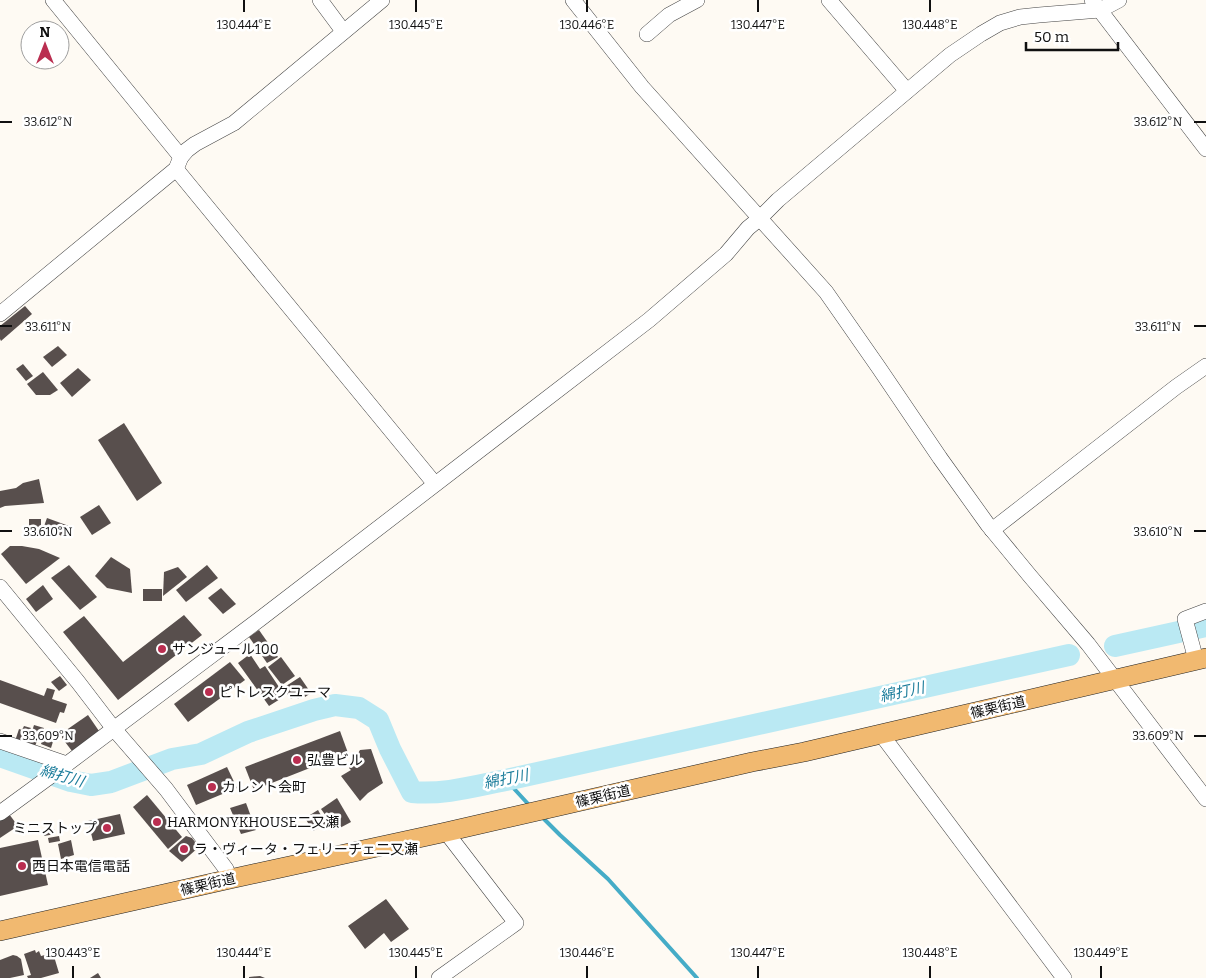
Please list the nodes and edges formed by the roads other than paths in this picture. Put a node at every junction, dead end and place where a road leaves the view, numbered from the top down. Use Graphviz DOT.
graph roads {
  1 [pos="53,0"];
  2 [pos="320,0"];
  3 [pos="382,0"];
  4 [pos="573,0"];
  5 [pos="697,0"];
  6 [pos="829,0"];
  7 [pos="1119,0"];
  8 [pos="1096,5"];
  9 [pos="343,31"];
  10 [pos="647,34"];
  11 [pos="907,91"];
  12 [pos="1203,140"];
  13 [pos="178,163"];
  14 [pos="759,219"];
  15 [pos="0,314"];
  16 [pos="1206,366"];
  17 [pos="435,484"];
  18 [pos="992,530"];
  19 [pos="0,586"];
  20 [pos="1206,611"];
  21 [pos="1198,654"];
  22 [pos="1115,680"];
  23 [pos="114,729"];
  24 [pos="880,734"];
  25 [pos="0,741"];
  26 [pos="62,768"];
  27 [pos="1206,798"];
  28 [pos="4,810"];
  29 [pos="446,832"];
  30 [pos="230,879"];
  31 [pos="0,930"];
  32 [pos="439,978"];
  33 [pos="1064,978"];
  1 -- 13 [label="street"];
  2 -- 9 [label="street"];
  3 -- 9 [label="street"];
  4 -- 14 [label="street"];
  5 -- 10 [label="street"];
  6 -- 11 [label="street"];
  7 -- 8 [label="street"];
  8 -- 11 [label="street"];
  8 -- 12 [label="street"];
  9 -- 13 [label="street"];
  11 -- 14 [label="street"];
  13 -- 15 [label="street"];
  13 -- 17 [label="street"];
  14 -- 17 [label="street"];
  14 -- 18 [label="street"];
  16 -- 18 [label="street"];
  17 -- 23 [label="street"];
  18 -- 22 [label="street"];
  19 -- 23 [label="street"];
  20 -- 21 [label="street"];
  21 -- 22 [label="main road, 篠栗街道"];
  22 -- 24 [label="main road, 篠栗街道"];
  22 -- 27 [label="street"];
  23 -- 26 [label="street"];
  23 -- 30 [label="street"];
  24 -- 29 [label="main road, 篠栗街道"];
  24 -- 33 [label="street"];
  25 -- 26 [label="street"];
  26 -- 28 [label="street"];
  29 -- 30 [label="main road, 篠栗街道"];
  29 -- 32 [label="street"];
  30 -- 31 [label="main road, 篠栗街道"];
}
